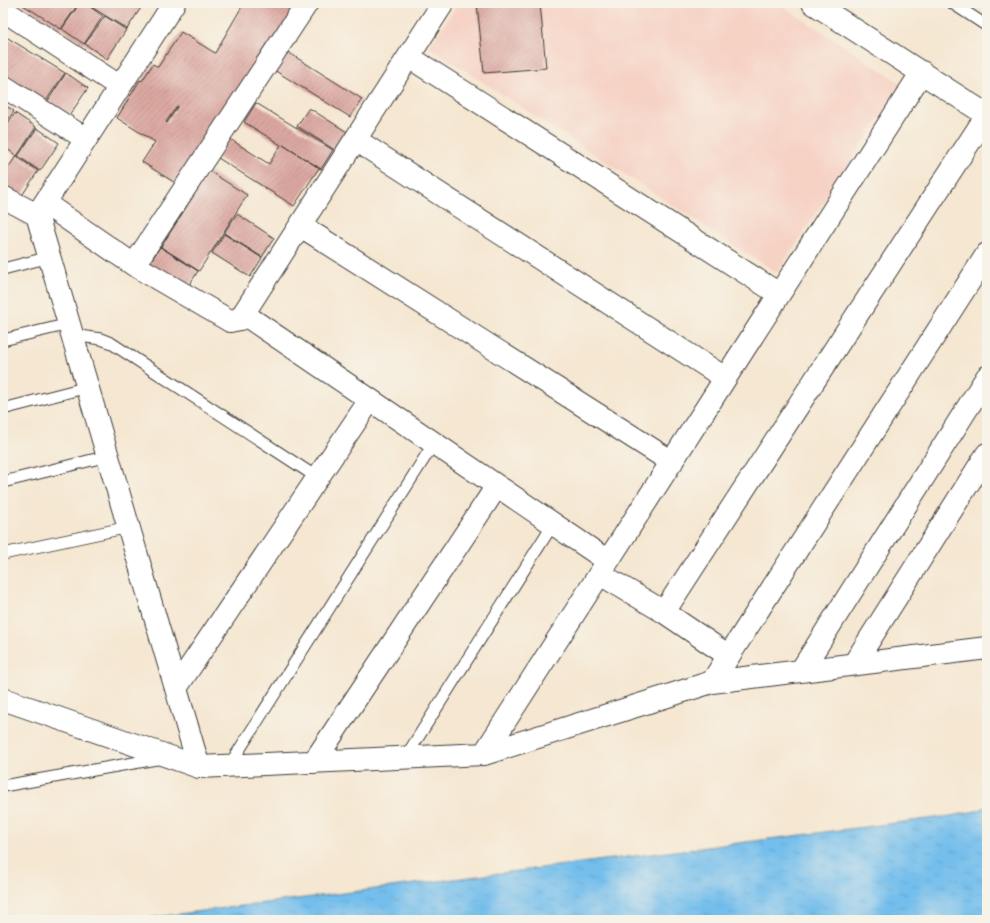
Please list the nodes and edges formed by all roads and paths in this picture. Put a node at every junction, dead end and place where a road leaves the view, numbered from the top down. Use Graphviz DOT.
graph roads {
  1 [pos="174,3"];
  2 [pos="307,3"];
  3 [pos="443,3"];
  4 [pos="814,3"];
  5 [pos="952,3"];
  6 [pos="3,10"];
  7 [pos="987,26"];
  8 [pos="409,57"];
  9 [pos="922,72"];
  10 [pos="3,86"];
  11 [pos="120,86"];
  12 [pos="987,115"];
  13 [pos="86,139"];
  14 [pos="356,140"];
  15 [pos="3,197"];
  16 [pos="41,210"];
  17 [pos="301,226"];
  18 [pos="987,254"];
  19 [pos="50,257"];
  20 [pos="134,265"];
  21 [pos="3,269"];
  22 [pos="780,294"];
  23 [pos="245,315"];
  24 [pos="71,329"];
  25 [pos="3,340"];
  26 [pos="987,377"];
  27 [pos="725,378"];
  28 [pos="88,387"];
  29 [pos="370,400"];
  30 [pos="3,409"];
  31 [pos="434,443"];
  32 [pos="987,454"];
  33 [pos="108,456"];
  34 [pos="672,462"];
  35 [pos="318,478"];
  36 [pos="3,482"];
  37 [pos="497,486"];
  38 [pos="553,524"];
  39 [pos="129,527"];
  40 [pos="3,554"];
  41 [pos="604,567"];
  42 [pos="664,612"];
  43 [pos="987,648"];
  44 [pos="729,656"];
  45 [pos="854,664"];
  46 [pos="801,671"];
  47 [pos="712,682"];
  48 [pos="176,688"];
  49 [pos="3,699"];
  50 [pos="484,754"];
  51 [pos="169,757"];
  52 [pos="405,758"];
  53 [pos="314,762"];
  54 [pos="229,766"];
  55 [pos="199,767"];
  56 [pos="3,786"];
  1 -- 11 [label="street"];
  2 -- 20 [label="street"];
  3 -- 8 [label="street"];
  4 -- 9 [label="street"];
  5 -- 7 [label="lane"];
  6 -- 11 [label="street"];
  8 -- 14 [label="street"];
  8 -- 22 [label="street"];
  9 -- 12 [label="street"];
  9 -- 22 [label="street"];
  10 -- 13 [label="street"];
  11 -- 13 [label="street"];
  12 -- 42 [label="street"];
  13 -- 16 [label="street"];
  14 -- 17 [label="street"];
  14 -- 27 [label="street"];
  15 -- 16 [label="street"];
  16 -- 19 [label="street"];
  16 -- 20 [label="street"];
  17 -- 23 [label="street"];
  17 -- 34 [label="street"];
  18 -- 44 [label="street"];
  19 -- 21 [label="lane"];
  19 -- 24 [label="street"];
  20 -- 23 [label="street"];
  22 -- 27 [label="street"];
  23 -- 29 [label="street"];
  24 -- 25 [label="lane"];
  24 -- 28 [label="street"];
  24 -- 35 [label="lane"];
  26 -- 46 [label="street"];
  27 -- 34 [label="street"];
  28 -- 30 [label="lane"];
  28 -- 33 [label="street"];
  29 -- 31 [label="street"];
  29 -- 35 [label="street"];
  31 -- 37 [label="street"];
  31 -- 54 [label="lane"];
  32 -- 45 [label="street"];
  33 -- 36 [label="lane"];
  33 -- 39 [label="street"];
  34 -- 41 [label="street"];
  35 -- 48 [label="street"];
  37 -- 38 [label="street"];
  37 -- 53 [label="street"];
  38 -- 41 [label="street"];
  38 -- 52 [label="lane"];
  39 -- 40 [label="lane"];
  39 -- 48 [label="street"];
  41 -- 42 [label="street"];
  41 -- 50 [label="street"];
  42 -- 44 [label="street"];
  43 -- 45 [label="street"];
  44 -- 47 [label="street"];
  45 -- 46 [label="street"];
  46 -- 47 [label="street"];
  47 -- 50 [label="street"];
  48 -- 55 [label="street"];
  49 -- 51 [label="street"];
  50 -- 52 [label="street"];
  51 -- 55 [label="street"];
  51 -- 56 [label="lane"];
  52 -- 53 [label="street"];
  53 -- 54 [label="street"];
  54 -- 55 [label="street"];
}
